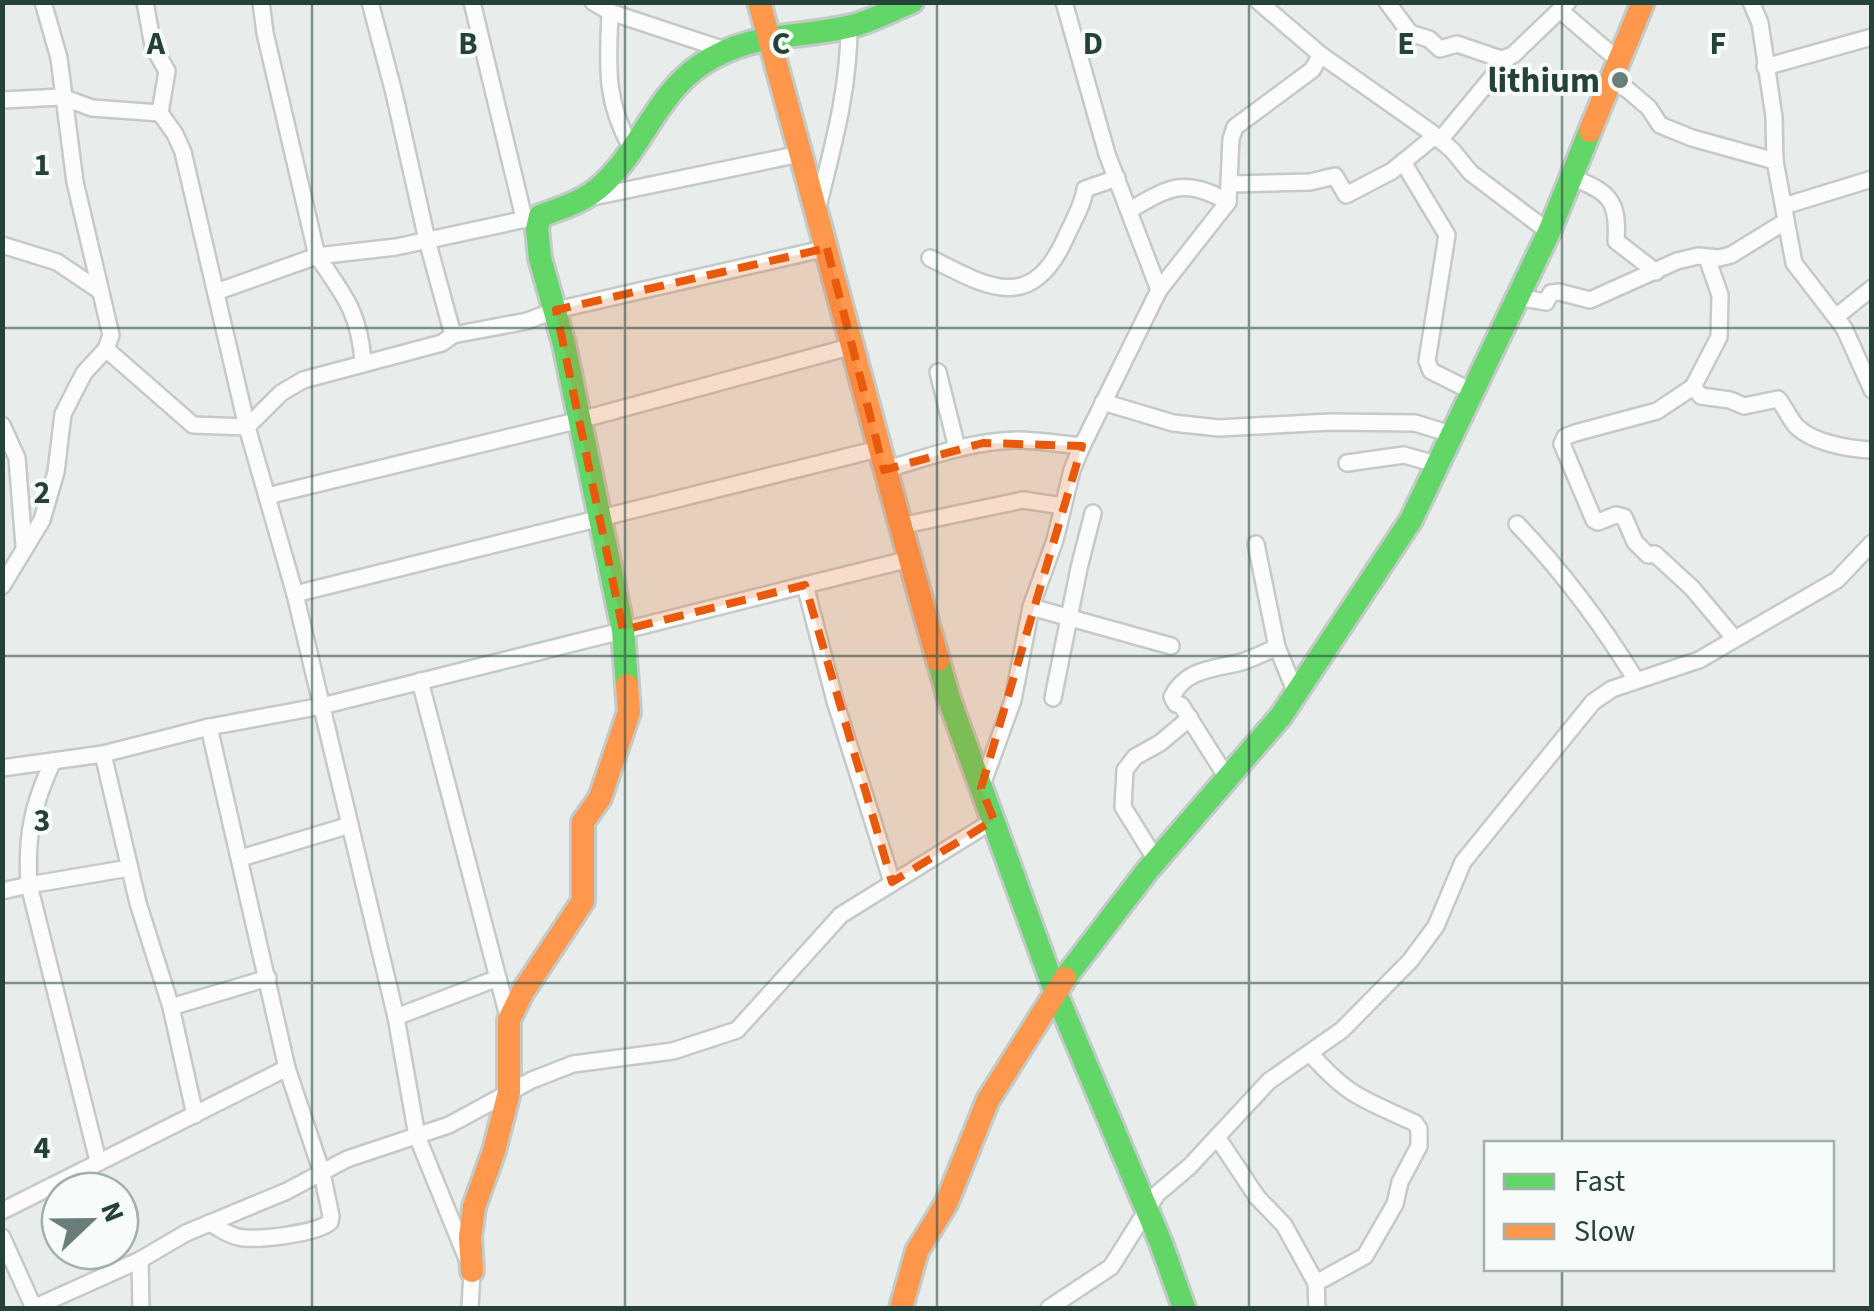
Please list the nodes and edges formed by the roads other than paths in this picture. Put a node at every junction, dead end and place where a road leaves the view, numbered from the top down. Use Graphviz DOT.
graph roads {
  1 [pos="44,2"];
  2 [pos="144,2"];
  3 [pos="262,2"];
  4 [pos="370,2"];
  5 [pos="472,2"];
  6 [pos="594,2"];
  7 [pos="759,2"];
  8 [pos="912,2"];
  9 [pos="1064,2"];
  10 [pos="1386,2"];
  11 [pos="1643,2"];
  12 [pos="1260,3"];
  13 [pos="1757,5"];
  14 [pos="1565,7"];
  15 [pos="610,12"];
  16 [pos="849,27"];
  17 [pos="768,36"];
  18 [pos="1872,37"];
  19 [pos="725,50"];
  20 [pos="1322,55"];
  21 [pos="1508,58"];
  22 [pos="1766,68"];
  23 [pos="1614,70"];
  24 [pos="62,97"];
  25 [pos="2,100"];
  26 [pos="160,113"];
  27 [pos="1438,138"];
  28 [pos="632,147"];
  29 [pos="800,154"];
  30 [pos="1403,162"];
  31 [pos="1776,162"];
  32 [pos="1571,177"];
  33 [pos="1117,178"];
  34 [pos="1872,179"];
  35 [pos="1230,184"];
  36 [pos="584,199"];
  37 [pos="1228,202"];
  38 [pos="1130,210"];
  39 [pos="817,211"];
  40 [pos="1785,213"];
  41 [pos="532,217"];
  42 [pos="1549,232"];
  43 [pos="427,240"];
  44 [pos="2,245"];
  45 [pos="827,248"];
  46 [pos="317,256"];
  47 [pos="930,258"];
  48 [pos="1707,258"];
  49 [pos="1656,272"];
  50 [pos="1872,288"];
  51 [pos="1159,290"];
  52 [pos="100,291"];
  53 [pos="216,292"];
  54 [pos="1516,297"];
  55 [pos="556,310"];
  56 [pos="1837,316"];
  57 [pos="453,334"];
  58 [pos="853,346"];
  59 [pos="106,349"];
  60 [pos="363,361"];
  61 [pos="938,372"];
  62 [pos="1693,386"];
  63 [pos="1872,390"];
  64 [pos="1473,392"];
  65 [pos="1103,402"];
  66 [pos="580,420"];
  67 [pos="2,424"];
  68 [pos="247,427"];
  69 [pos="1454,435"];
  70 [pos="1082,446"];
  71 [pos="956,448"];
  72 [pos="1872,450"];
  73 [pos="881,460"];
  74 [pos="1347,463"];
  75 [pos="1439,465"];
  76 [pos="267,496"];
  77 [pos="1064,506"];
  78 [pos="1094,513"];
  79 [pos="600,519"];
  80 [pos="1517,524"];
  81 [pos="900,526"];
  82 [pos="1872,543"];
  83 [pos="1256,544"];
  84 [pos="24,546"];
  85 [pos="910,559"];
  86 [pos="805,585"];
  87 [pos="2,586"];
  88 [pos="294,594"];
  89 [pos="1030,607"];
  90 [pos="1069,616"];
  91 [pos="623,630"];
  92 [pos="1734,638"];
  93 [pos="1171,646"];
  94 [pos="1277,647"];
  95 [pos="1636,680"];
  96 [pos="420,681"];
  97 [pos="1296,693"];
  98 [pos="1053,698"];
  99 [pos="322,706"];
  100 [pos="1190,718"];
  101 [pos="209,727"];
  102 [pos="103,754"];
  103 [pos="53,761"];
  104 [pos="2,768"];
  105 [pos="1226,776"];
  106 [pos="981,788"];
  107 [pos="994,820"];
  108 [pos="350,824"];
  109 [pos="240,858"];
  110 [pos="1156,860"];
  111 [pos="129,868"];
  112 [pos="892,882"];
  113 [pos="29,885"];
  114 [pos="2,891"];
  115 [pos="268,978"];
  116 [pos="498,978"];
  117 [pos="1055,991"];
  118 [pos="172,1006"];
  119 [pos="396,1017"];
  120 [pos="508,1020"];
  121 [pos="1310,1052"];
  122 [pos="287,1068"];
  123 [pos="510,1092"];
  124 [pos="195,1115"];
  125 [pos="417,1136"];
  126 [pos="1217,1137"];
  127 [pos="98,1162"];
  128 [pos="322,1173"];
  129 [pos="1147,1208"];
  130 [pos="2,1211"];
  131 [pos="209,1223"];
  132 [pos="2,1237"];
  133 [pos="140,1260"];
  134 [pos="116,1271"];
  135 [pos="472,1271"];
  136 [pos="1316,1283"];
  137 [pos="34,1308"];
  138 [pos="141,1308"];
  139 [pos="470,1308"];
  140 [pos="901,1308"];
  141 [pos="1049,1308"];
  142 [pos="1184,1308"];
  143 [pos="1317,1308"];
  1 -- 24 [label="street"];
  2 -- 26 [label="street"];
  3 -- 46 [label="street"];
  4 -- 43 [label="street"];
  5 -- 41 [label="street"];
  6 -- 15 [label="street"];
  7 -- 17 [label="street"];
  8 -- 16 [label="street"];
  9 -- 33 [label="street"];
  10 -- 21 [label="street"];
  11 -- 23 [label="street"];
  12 -- 20 [label="street"];
  13 -- 22 [label="street"];
  14 -- 21 [label="street"];
  14 -- 23 [label="street"];
  15 -- 19 [label="street"];
  15 -- 28 [label="street"];
  16 -- 17 [label="street"];
  16 -- 39 [label="street"];
  17 -- 19 [label="street"];
  17 -- 29 [label="street"];
  18 -- 22 [label="street"];
  19 -- 28 [label="street"];
  20 -- 27 [label="street"];
  20 -- 35 [label="street"];
  21 -- 27 [label="street"];
  22 -- 31 [label="street"];
  23 -- 31 [label="street"];
  23 -- 32 [label="street"];
  24 -- 25 [label="street"];
  24 -- 26 [label="street"];
  24 -- 52 [label="street"];
  26 -- 53 [label="street"];
  27 -- 30 [label="street"];
  27 -- 42 [label="street"];
  28 -- 36 [label="street"];
  29 -- 36 [label="street"];
  29 -- 39 [label="street"];
  30 -- 35 [label="street"];
  30 -- 64 [label="street"];
  31 -- 40 [label="street"];
  32 -- 42 [label="street"];
  32 -- 49 [label="street"];
  33 -- 38 [label="street"];
  33 -- 47 [label="street"];
  34 -- 40 [label="street"];
  35 -- 37 [label="street"];
  36 -- 41 [label="street"];
  37 -- 38 [label="street"];
  37 -- 51 [label="street"];
  38 -- 51 [label="street"];
  39 -- 45 [label="street"];
  40 -- 48 [label="street"];
  40 -- 56 [label="street"];
  41 -- 43 [label="street"];
  41 -- 55 [label="street"];
  42 -- 54 [label="street"];
  43 -- 46 [label="street"];
  43 -- 57 [label="street"];
  44 -- 52 [label="street"];
  45 -- 55 [label="street"];
  45 -- 58 [label="street"];
  46 -- 53 [label="street"];
  46 -- 60 [label="street"];
  48 -- 49 [label="street"];
  48 -- 62 [label="street"];
  49 -- 54 [label="street"];
  50 -- 56 [label="street"];
  51 -- 65 [label="street"];
  52 -- 59 [label="street"];
  53 -- 68 [label="street"];
  54 -- 64 [label="street"];
  55 -- 57 [label="street"];
  55 -- 66 [label="street"];
  56 -- 63 [label="street"];
  57 -- 60 [label="street"];
  58 -- 66 [label="street"];
  58 -- 73 [label="street"];
  59 -- 68 [label="street"];
  59 -- 84 [label="street"];
  60 -- 68 [label="street"];
  61 -- 71 [label="street"];
  62 -- 72 [label="street"];
  62 -- 92 [label="street"];
  64 -- 69 [label="street"];
  65 -- 69 [label="street"];
  65 -- 70 [label="street"];
  66 -- 76 [label="street"];
  66 -- 79 [label="street"];
  67 -- 84 [label="street"];
  68 -- 76 [label="street"];
  69 -- 75 [label="street"];
  70 -- 71 [label="street"];
  70 -- 77 [label="street"];
  71 -- 73 [label="street"];
  73 -- 79 [label="street"];
  73 -- 81 [label="street"];
  74 -- 75 [label="street"];
  75 -- 97 [label="street"];
  76 -- 88 [label="street"];
  77 -- 81 [label="street"];
  77 -- 89 [label="street"];
  78 -- 90 [label="street"];
  79 -- 88 [label="street"];
  79 -- 91 [label="street"];
  80 -- 95 [label="street"];
  81 -- 85 [label="street"];
  82 -- 92 [label="street"];
  83 -- 94 [label="street"];
  84 -- 87 [label="street"];
  85 -- 86 [label="street"];
  85 -- 106 [label="street"];
  86 -- 91 [label="street"];
  86 -- 112 [label="street"];
  88 -- 99 [label="street"];
  89 -- 90 [label="street"];
  89 -- 106 [label="street"];
  90 -- 93 [label="street"];
  90 -- 98 [label="street"];
  91 -- 96 [label="street"];
  91 -- 120 [label="street"];
  92 -- 95 [label="street"];
  94 -- 97 [label="street"];
  94 -- 100 [label="street"];
  95 -- 121 [label="street"];
  96 -- 99 [label="street"];
  96 -- 116 [label="street"];
  97 -- 105 [label="street"];
  99 -- 101 [label="street"];
  99 -- 108 [label="street"];
  100 -- 105 [label="street"];
  100 -- 110 [label="street"];
  101 -- 102 [label="street"];
  101 -- 109 [label="street"];
  102 -- 103 [label="street"];
  102 -- 111 [label="street"];
  103 -- 104 [label="street"];
  103 -- 113 [label="street"];
  105 -- 110 [label="street"];
  106 -- 107 [label="street"];
  107 -- 112 [label="street"];
  107 -- 117 [label="street"];
  108 -- 109 [label="street"];
  108 -- 119 [label="street"];
  109 -- 115 [label="street"];
  110 -- 117 [label="street"];
  111 -- 113 [label="street"];
  111 -- 118 [label="street"];
  112 -- 123 [label="street"];
  113 -- 114 [label="street"];
  113 -- 127 [label="street"];
  115 -- 118 [label="street"];
  115 -- 122 [label="street"];
  116 -- 119 [label="street"];
  116 -- 120 [label="street"];
  117 -- 129 [label="street"];
  117 -- 140 [label="street"];
  118 -- 124 [label="street"];
  119 -- 125 [label="street"];
  120 -- 123 [label="street"];
  121 -- 126 [label="street"];
  121 -- 136 [label="street"];
  122 -- 124 [label="street"];
  122 -- 128 [label="street"];
  123 -- 125 [label="street"];
  123 -- 135 [label="street"];
  124 -- 127 [label="street"];
  125 -- 128 [label="street"];
  125 -- 135 [label="street"];
  126 -- 129 [label="street"];
  126 -- 136 [label="street"];
  127 -- 130 [label="street"];
  128 -- 131 [label="street"];
  128 -- 131 [label="street"];
  129 -- 141 [label="street"];
  129 -- 142 [label="street"];
  131 -- 133 [label="street"];
  132 -- 137 [label="street"];
  133 -- 138 [label="street"];
  134 -- 137 [label="street"];
  135 -- 139 [label="street"];
  136 -- 143 [label="street"];
}
